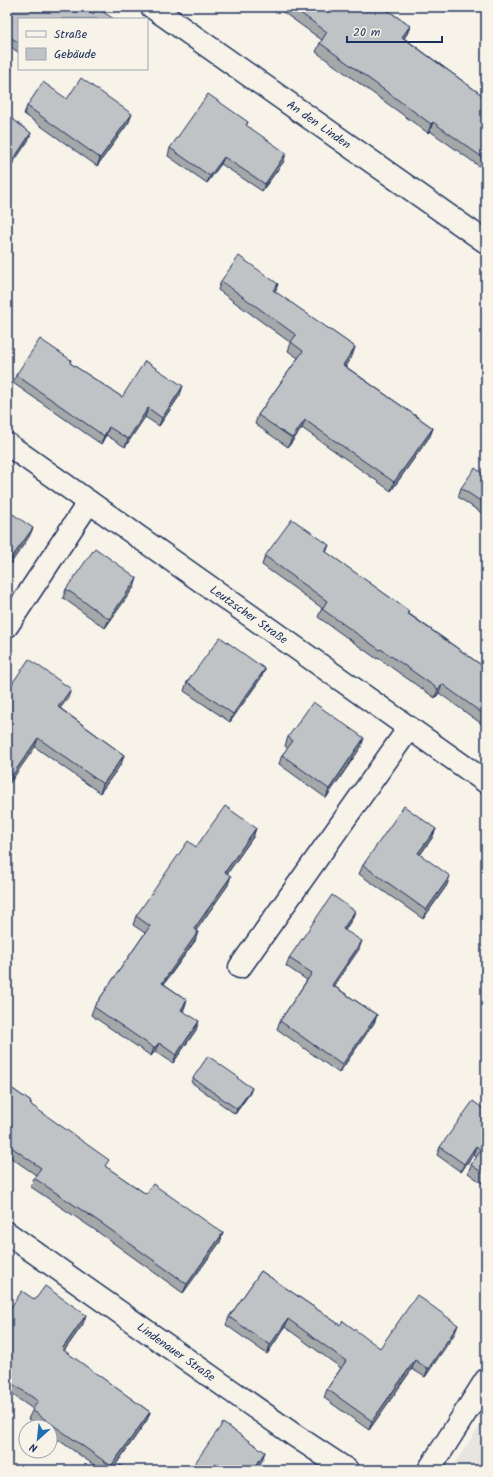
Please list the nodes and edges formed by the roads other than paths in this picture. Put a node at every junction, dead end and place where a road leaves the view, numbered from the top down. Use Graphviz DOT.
graph roads {
  1 [pos="152,7"];
  2 [pos="486,242"];
  3 [pos="7,444"];
  4 [pos="89,502"];
  5 [pos="7,626"];
  6 [pos="409,728"];
  7 [pos="486,782"];
  8 [pos="240,967"];
  9 [pos="7,1233"];
  10 [pos="486,1380"];
  11 [pos="347,1470"];
  12 [pos="429,1470"];
  1 -- 2 [label="street, An den Linden"];
  3 -- 4 [label="street, Leutzscher Straße"];
  4 -- 5 [label="street"];
  4 -- 6 [label="street, Leutzscher Straße"];
  6 -- 7 [label="street, Leutzscher Straße"];
  6 -- 8 [label="street"];
  9 -- 11 [label="street, Lindenauer Straße"];
  10 -- 12 [label="street"];
}
